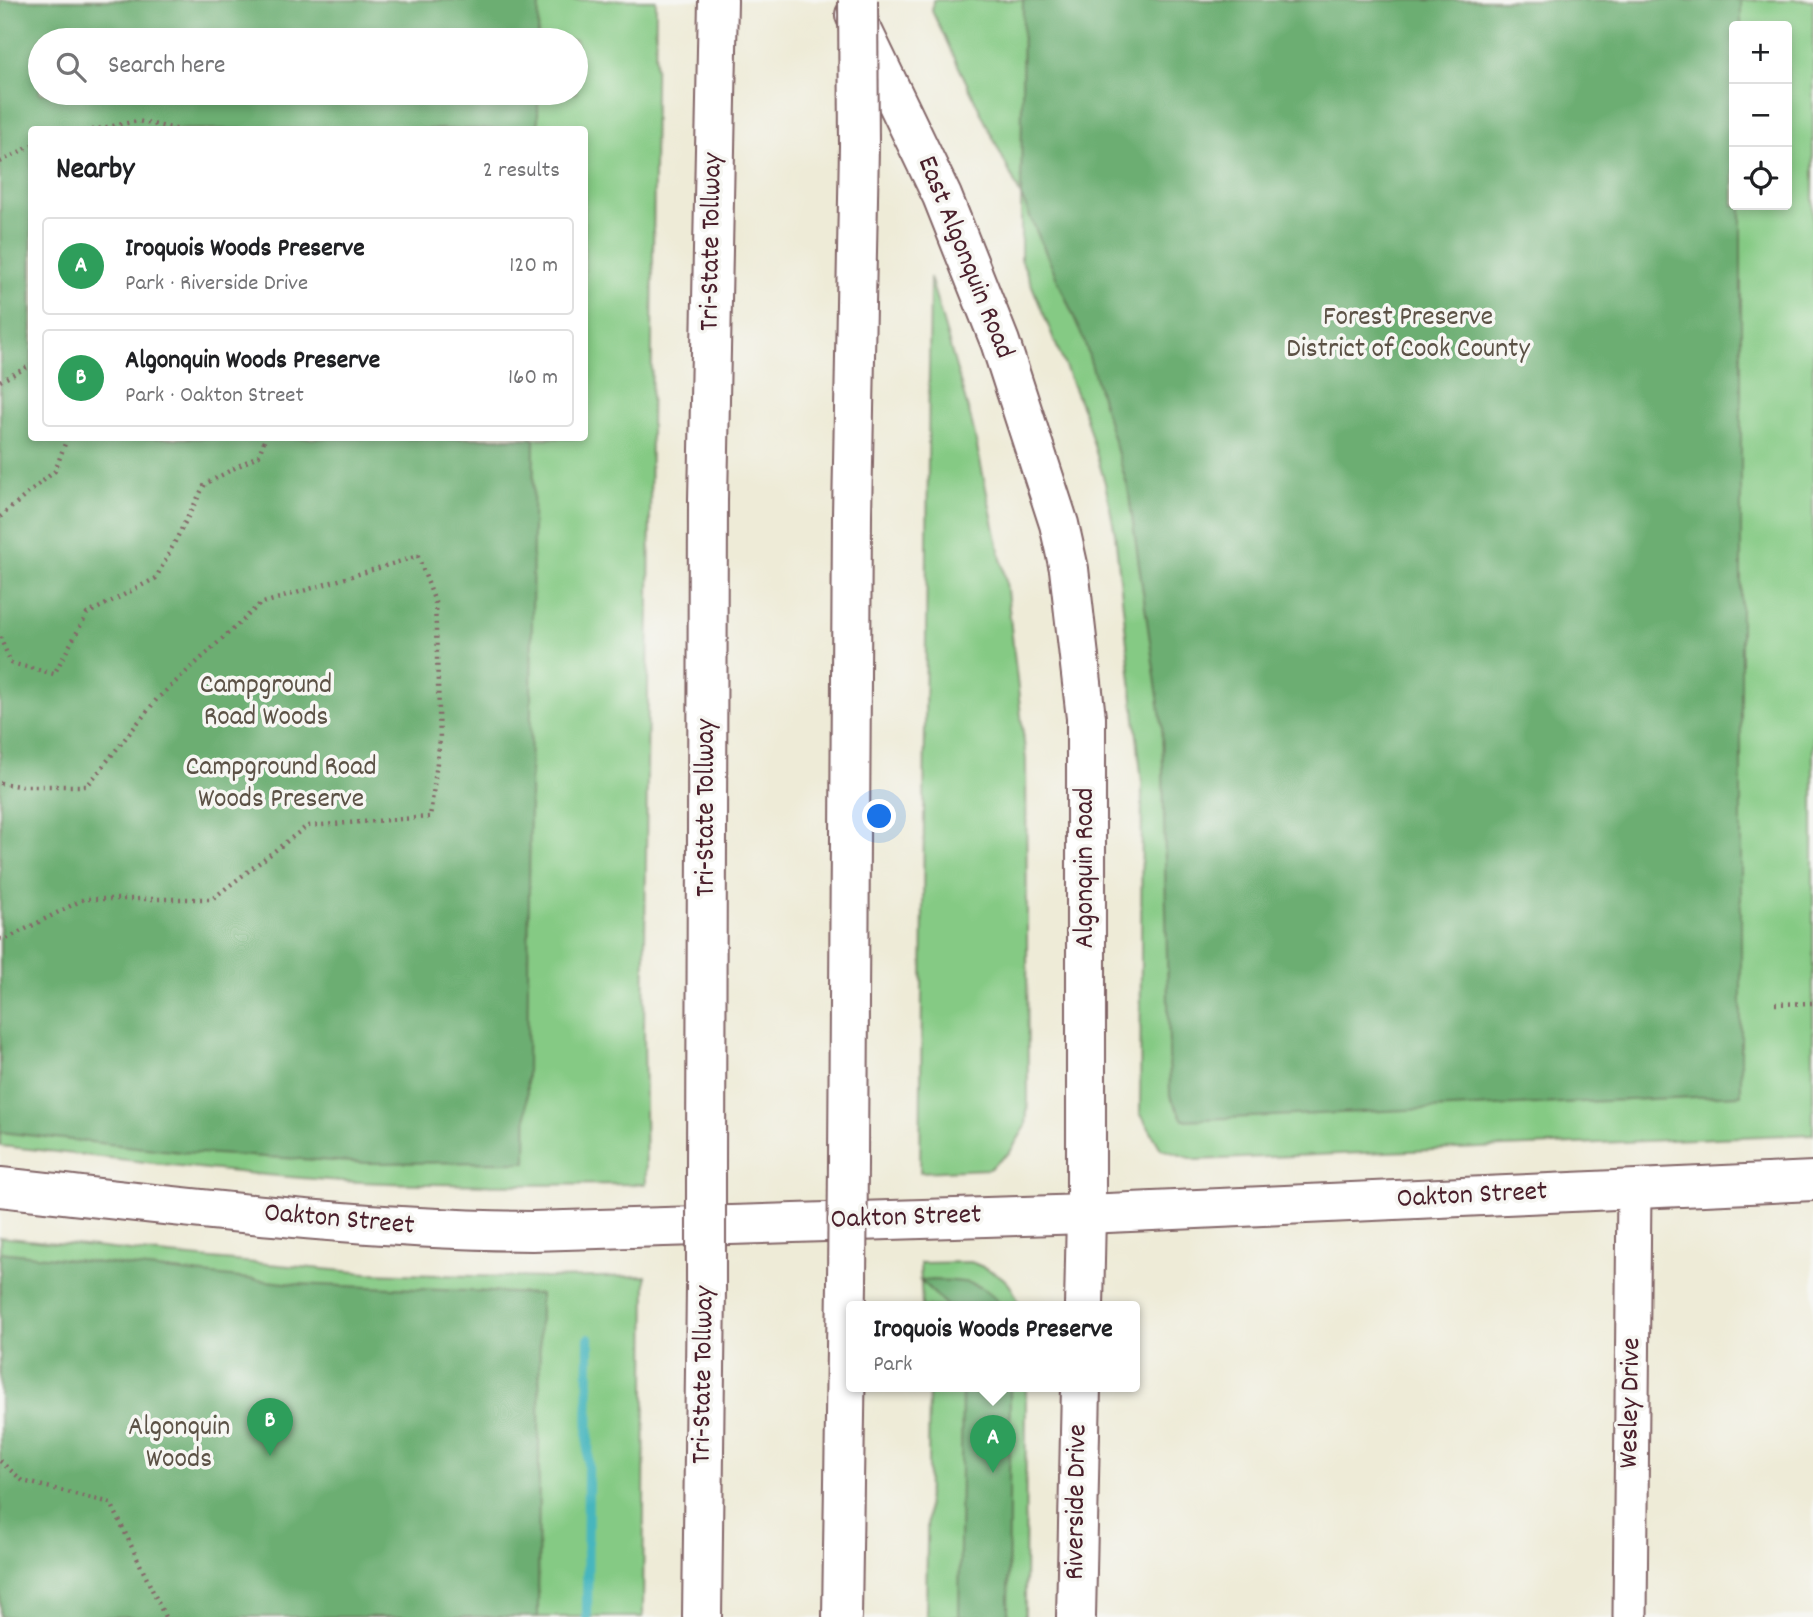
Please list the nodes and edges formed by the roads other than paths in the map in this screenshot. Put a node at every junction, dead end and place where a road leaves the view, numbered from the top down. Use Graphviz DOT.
graph roads {
  1 [pos="718,0"];
  2 [pos="848,0"];
  3 [pos="858,0"];
  4 [pos="1059,524"];
  5 [pos="1813,1181"];
  6 [pos="0,1187"];
  7 [pos="1634,1189"];
  8 [pos="1086,1214"];
  9 [pos="847,1301"];
  10 [pos="1084,1301"];
  11 [pos="846,1349"];
  12 [pos="1081,1392"];
  13 [pos="702,1617"];
  14 [pos="842,1617"];
  15 [pos="1076,1617"];
  16 [pos="1630,1617"];
  1 -- 13 [label="main road, Tri-State Tollway, bridge"];
  2 -- 4 [label="main road, East Algonquin Road"];
  3 -- 9 [label="main road, bridge"];
  4 -- 8 [label="main road, Algonquin Road"];
  5 -- 7 [label="main road, Oakton Street"];
  6 -- 8 [label="main road, Oakton Street"];
  7 -- 8 [label="main road, Oakton Street"];
  7 -- 16 [label="street, Wesley Drive"];
  8 -- 10 [label="main road"];
  11 -- 14 [label="main road, bridge"];
  12 -- 15 [label="main road, Riverside Drive"];
}
